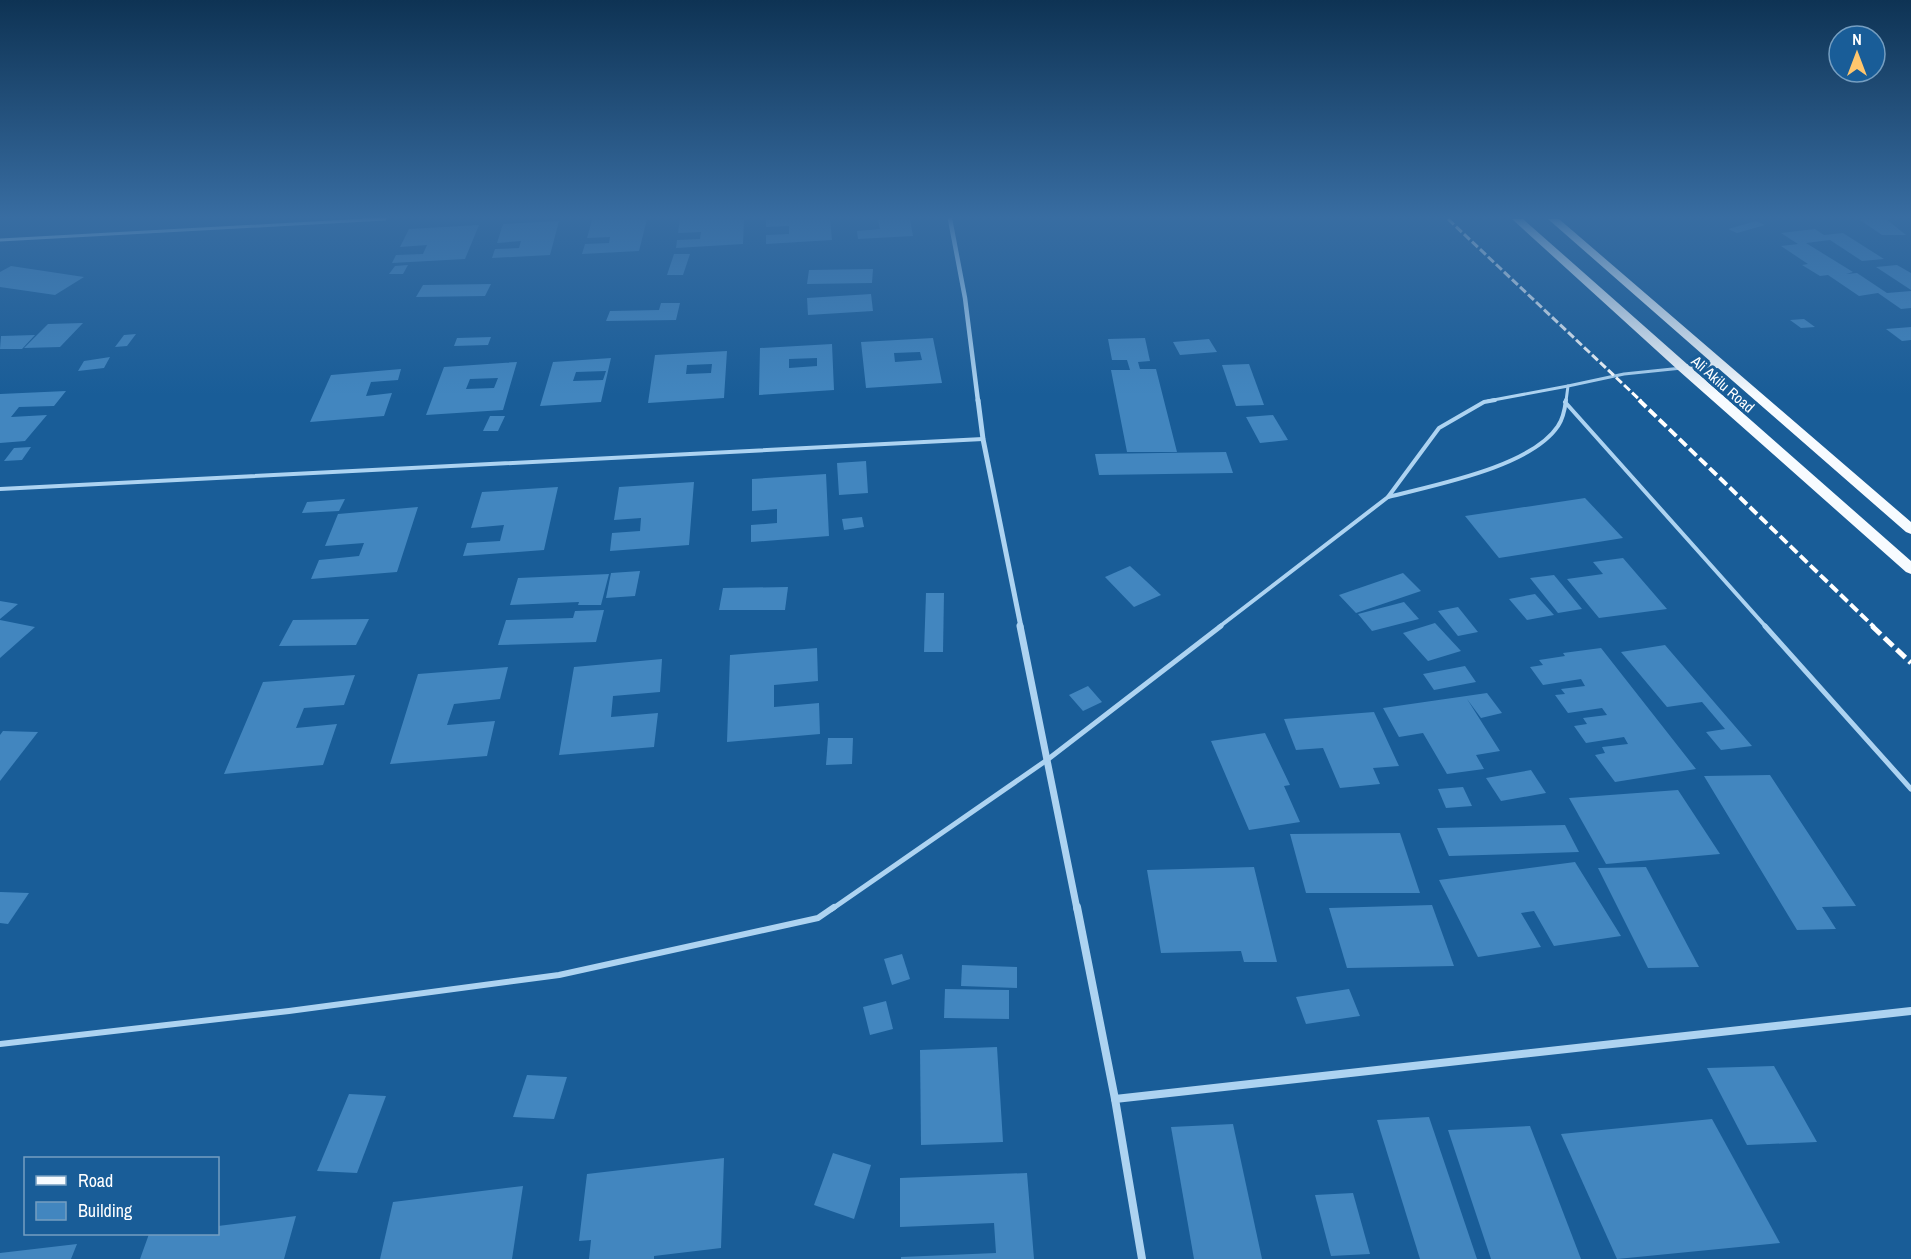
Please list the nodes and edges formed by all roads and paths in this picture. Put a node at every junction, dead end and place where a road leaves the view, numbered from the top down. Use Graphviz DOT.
graph roads {
  1 [pos="961,278"];
  2 [pos="1582,278"];
  3 [pos="1620,278"];
  4 [pos="1719,364"];
  5 [pos="1682,368"];
  6 [pos="1568,386"];
  7 [pos="1565,402"];
  8 [pos="983,439"];
  9 [pos="0,489"];
  10 [pos="1388,497"];
  11 [pos="1911,529"];
  12 [pos="1911,569"];
  13 [pos="1047,760"];
  14 [pos="1911,789"];
  15 [pos="1911,1011"];
  16 [pos="0,1044"];
  17 [pos="1115,1099"];
  18 [pos="1142,1259"];
  1 -- 8 [label="street"];
  2 -- 5 [label="main road, Ali Akilu Road"];
  3 -- 4 [label="main road, Ali Akilu Road"];
  4 -- 5 [label="main road"];
  4 -- 11 [label="main road, Ali Akilu Road"];
  5 -- 6 [label="lane"];
  5 -- 12 [label="main road, Ali Akilu Road"];
  6 -- 7 [label="lane"];
  6 -- 10 [label="lane"];
  7 -- 10 [label="lane"];
  7 -- 14 [label="lane"];
  8 -- 9 [label="lane"];
  8 -- 13 [label="street"];
  10 -- 13 [label="lane"];
  13 -- 16 [label="lane"];
  13 -- 17 [label="street"];
  15 -- 17 [label="street"];
  17 -- 18 [label="street"];
}
